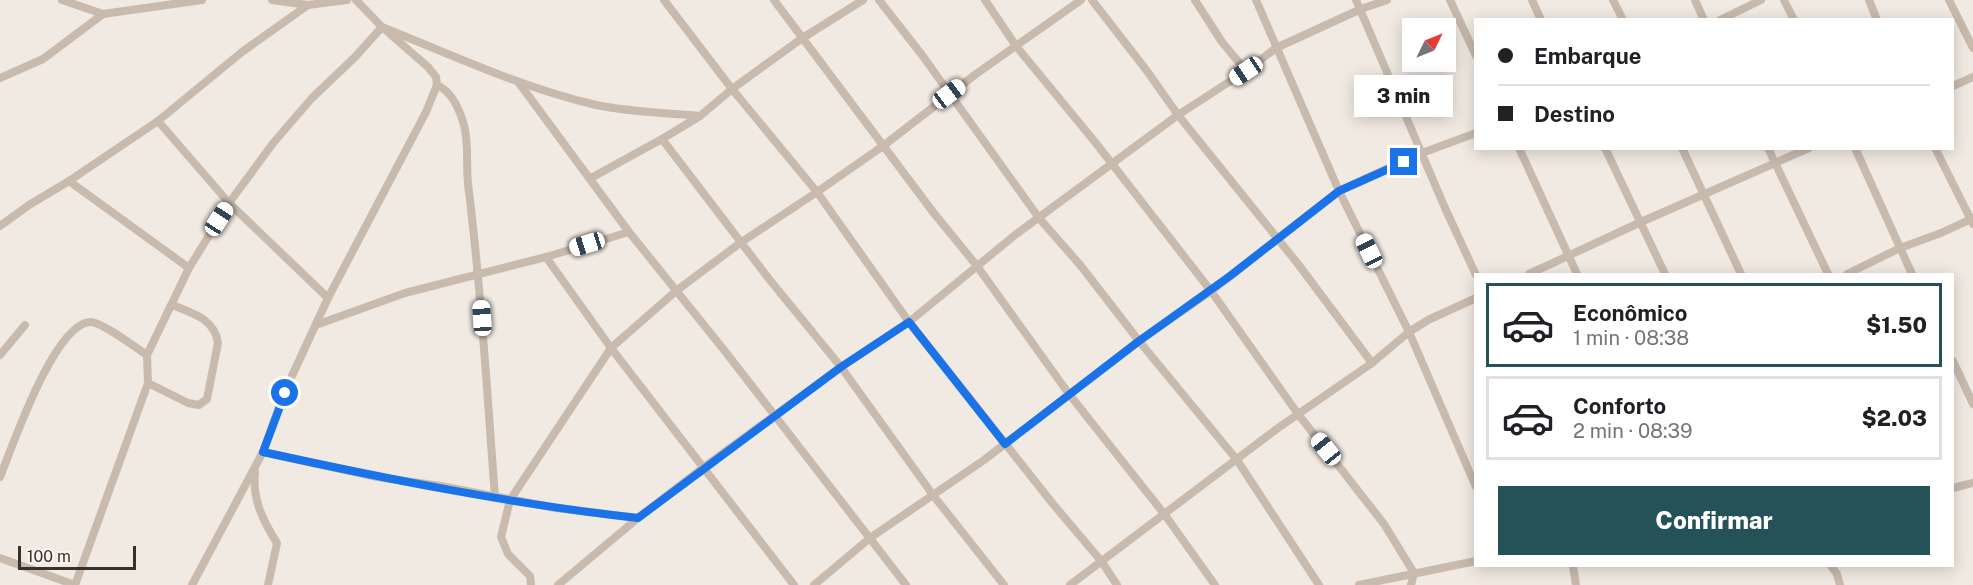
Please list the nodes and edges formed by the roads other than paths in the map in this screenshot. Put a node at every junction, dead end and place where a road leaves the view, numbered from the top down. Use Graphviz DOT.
graph roads {
  1 [pos="62,0"];
  2 [pos="197,0"];
  3 [pos="202,0"];
  4 [pos="272,0"];
  5 [pos="346,0"];
  6 [pos="356,0"];
  7 [pos="664,0"];
  8 [pos="774,0"];
  9 [pos="863,0"];
  10 [pos="879,0"];
  11 [pos="985,0"];
  12 [pos="1081,0"];
  13 [pos="1092,0"];
  14 [pos="1195,0"];
  15 [pos="1256,0"];
  16 [pos="1356,0"];
  17 [pos="1387,0"];
  18 [pos="1450,0"];
  19 [pos="1532,0"];
  20 [pos="1613,0"];
  21 [pos="1695,0"];
  22 [pos="1761,0"];
  23 [pos="1784,0"];
  24 [pos="1869,0"];
  25 [pos="1949,0"];
  26 [pos="308,5"];
  27 [pos="1361,9"];
  28 [pos="103,14"];
  29 [pos="1540,18"];
  30 [pos="1622,18"];
  31 [pos="1703,18"];
  32 [pos="1724,18"];
  33 [pos="1793,18"];
  34 [pos="1876,18"];
  35 [pos="382,27"];
  36 [pos="801,39"];
  37 [pos="1016,46"];
  38 [pos="1276,48"];
  39 [pos="1973,48"];
  40 [pos="1474,52"];
  41 [pos="1246,71"];
  42 [pos="1973,77"];
  43 [pos="0,78"];
  44 [pos="519,83"];
  45 [pos="436,85"];
  46 [pos="1954,86"];
  47 [pos="732,89"];
  48 [pos="949,94"];
  49 [pos="1178,115"];
  50 [pos="700,116"];
  51 [pos="158,122"];
  52 [pos="1474,134"];
  53 [pos="662,139"];
  54 [pos="883,146"];
  55 [pos="1520,150"];
  56 [pos="1606,150"];
  57 [pos="1683,150"];
  58 [pos="1769,150"];
  59 [pos="1805,150"];
  60 [pos="1856,150"];
  61 [pos="1936,150"];
  62 [pos="1422,153"];
  63 [pos="1776,163"];
  64 [pos="1111,165"];
  65 [pos="591,178"];
  66 [pos="69,181"];
  67 [pos="1339,191"];
  68 [pos="817,192"];
  69 [pos="1704,196"];
  70 [pos="229,203"];
  71 [pos="1039,218"];
  72 [pos="1972,220"];
  73 [pos="1641,222"];
  74 [pos="0,226"];
  75 [pos="629,232"];
  76 [pos="1277,240"];
  77 [pos="740,243"];
  78 [pos="1900,248"];
  79 [pos="1568,256"];
  80 [pos="546,257"];
  81 [pos="977,267"];
  82 [pos="189,268"];
  83 [pos="478,273"];
  84 [pos="1475,273"];
  85 [pos="1531,273"];
  86 [pos="1576,273"];
  87 [pos="1665,273"];
  88 [pos="1741,273"];
  89 [pos="1828,273"];
  90 [pos="1849,273"];
  91 [pos="1912,273"];
  92 [pos="676,291"];
  93 [pos="1211,291"];
  94 [pos="328,298"];
  95 [pos="1474,299"];
  96 [pos="172,305"];
  97 [pos="909,322"];
  98 [pos="25,325"];
  99 [pos="316,325"];
  100 [pos="1409,332"];
  101 [pos="1139,341"];
  102 [pos="611,348"];
  103 [pos="0,355"];
  104 [pos="147,355"];
  105 [pos="1372,363"];
  106 [pos="1954,363"];
  107 [pos="841,367"];
  108 [pos="148,383"];
  109 [pos="1069,394"];
  110 [pos="1973,404"];
  111 [pos="1298,414"];
  112 [pos="775,417"];
  113 [pos="1005,444"];
  114 [pos="263,452"];
  115 [pos="1237,460"];
  116 [pos="704,467"];
  117 [pos="0,477"];
  118 [pos="1474,482"];
  119 [pos="1970,485"];
  120 [pos="1954,488"];
  121 [pos="933,495"];
  122 [pos="495,497"];
  123 [pos="510,500"];
  124 [pos="1165,515"];
  125 [pos="638,518"];
  126 [pos="870,538"];
  127 [pos="0,558"];
  128 [pos="1474,561"];
  129 [pos="1102,562"];
  130 [pos="1573,567"];
  131 [pos="1832,567"];
  132 [pos="1414,573"];
  133 [pos="75,585"];
  134 [pos="192,585"];
  135 [pos="268,585"];
  136 [pos="531,585"];
  137 [pos="558,585"];
  138 [pos="794,585"];
  139 [pos="814,585"];
  140 [pos="906,585"];
  141 [pos="1004,585"];
  142 [pos="1070,585"];
  143 [pos="1117,585"];
  144 [pos="1215,585"];
  145 [pos="1319,585"];
  146 [pos="1359,585"];
  147 [pos="1411,585"];
  148 [pos="1576,585"];
  149 [pos="1840,585"];
  1 -- 28 [label="street"];
  2 -- 3 [label="street"];
  2 -- 28 [label="street"];
  4 -- 26 [label="street"];
  5 -- 26 [label="street"];
  6 -- 35 [label="street"];
  7 -- 47 [label="street"];
  8 -- 36 [label="street"];
  9 -- 36 [label="street"];
  10 -- 48 [label="street"];
  11 -- 37 [label="street"];
  12 -- 37 [label="street"];
  13 -- 49 [label="street"];
  14 -- 41 [label="street"];
  15 -- 38 [label="street"];
  16 -- 27 [label="street"];
  17 -- 27 [label="street"];
  18 -- 40 [label="street"];
  19 -- 29 [label="street"];
  20 -- 30 [label="street"];
  21 -- 31 [label="street"];
  22 -- 32 [label="street"];
  23 -- 33 [label="street"];
  24 -- 34 [label="street"];
  25 -- 39 [label="street"];
  26 -- 51 [label="street"];
  27 -- 38 [label="street"];
  27 -- 62 [label="street"];
  28 -- 43 [label="street"];
  35 -- 44 [label="street"];
  35 -- 45 [label="street"];
  35 -- 70 [label="street"];
  36 -- 47 [label="street"];
  36 -- 54 [label="street"];
  37 -- 48 [label="street"];
  37 -- 64 [label="street"];
  38 -- 41 [label="street"];
  38 -- 67 [label="street"];
  41 -- 49 [label="street"];
  42 -- 46 [label="street"];
  44 -- 50 [label="street"];
  44 -- 65 [label="street"];
  45 -- 83 [label="street"];
  45 -- 94 [label="street"];
  47 -- 50 [label="street"];
  47 -- 68 [label="street"];
  48 -- 54 [label="street"];
  48 -- 71 [label="street"];
  49 -- 64 [label="street"];
  49 -- 76 [label="street"];
  50 -- 53 [label="street"];
  51 -- 66 [label="street"];
  51 -- 70 [label="street"];
  52 -- 62 [label="street"];
  53 -- 65 [label="street"];
  53 -- 77 [label="street"];
  54 -- 68 [label="street"];
  54 -- 81 [label="street"];
  55 -- 79 [label="street"];
  56 -- 73 [label="street"];
  57 -- 69 [label="street"];
  58 -- 63 [label="street"];
  59 -- 63 [label="street"];
  60 -- 78 [label="street"];
  61 -- 72 [label="street"];
  62 -- 67 [label="street"];
  62 -- 84 [label="street"];
  63 -- 69 [label="street"];
  63 -- 89 [label="street"];
  64 -- 71 [label="street"];
  64 -- 93 [label="street"];
  65 -- 75 [label="street"];
  66 -- 74 [label="street"];
  66 -- 82 [label="street"];
  67 -- 76 [label="street"];
  67 -- 100 [label="street"];
  68 -- 77 [label="street"];
  68 -- 97 [label="street"];
  69 -- 73 [label="street"];
  69 -- 88 [label="street"];
  70 -- 82 [label="street"];
  70 -- 94 [label="street"];
  71 -- 81 [label="street"];
  71 -- 101 [label="street"];
  72 -- 78 [label="street"];
  73 -- 79 [label="street"];
  73 -- 87 [label="street"];
  75 -- 80 [label="street"];
  75 -- 92 [label="street"];
  76 -- 93 [label="street"];
  76 -- 105 [label="street"];
  77 -- 92 [label="street"];
  77 -- 107 [label="street"];
  78 -- 90 [label="street"];
  78 -- 91 [label="street"];
  79 -- 85 [label="street"];
  79 -- 86 [label="street"];
  80 -- 83 [label="street"];
  80 -- 102 [label="street"];
  81 -- 97 [label="street"];
  81 -- 109 [label="street"];
  82 -- 96 [label="street"];
  83 -- 99 [label="street"];
  83 -- 122 [label="street"];
  92 -- 102 [label="street"];
  92 -- 112 [label="street"];
  93 -- 101 [label="street"];
  93 -- 111 [label="street"];
  94 -- 99 [label="street"];
  95 -- 100 [label="street"];
  96 -- 104 [label="street"];
  96 -- 108 [label="street"];
  97 -- 107 [label="street"];
  97 -- 113 [label="street"];
  98 -- 103 [label="street"];
  99 -- 114 [label="street"];
  100 -- 105 [label="street"];
  100 -- 118 [label="street"];
  101 -- 109 [label="street"];
  101 -- 115 [label="street"];
  102 -- 116 [label="street"];
  102 -- 123 [label="street"];
  104 -- 108 [label="street"];
  104 -- 117 [label="street"];
  105 -- 111 [label="street"];
  106 -- 110 [label="street"];
  107 -- 112 [label="street"];
  107 -- 121 [label="street"];
  108 -- 133 [label="street"];
  109 -- 113 [label="street"];
  109 -- 124 [label="street"];
  111 -- 115 [label="street"];
  111 -- 132 [label="street"];
  112 -- 116 [label="street"];
  112 -- 126 [label="street"];
  113 -- 121 [label="street"];
  113 -- 129 [label="street"];
  114 -- 122 [label="street"];
  114 -- 134 [label="street"];
  114 -- 135 [label="street"];
  115 -- 124 [label="street"];
  115 -- 145 [label="street"];
  116 -- 125 [label="street"];
  116 -- 138 [label="street"];
  119 -- 120 [label="street"];
  121 -- 126 [label="street"];
  121 -- 141 [label="street"];
  122 -- 123 [label="street"];
  123 -- 125 [label="street"];
  123 -- 136 [label="street"];
  124 -- 129 [label="street"];
  124 -- 144 [label="street"];
  125 -- 137 [label="street"];
  126 -- 139 [label="street"];
  126 -- 140 [label="street"];
  127 -- 133 [label="street"];
  128 -- 132 [label="street"];
  129 -- 142 [label="street"];
  129 -- 143 [label="street"];
  130 -- 148 [label="street"];
  131 -- 149 [label="street"];
  132 -- 146 [label="street"];
  132 -- 147 [label="street"];
}
